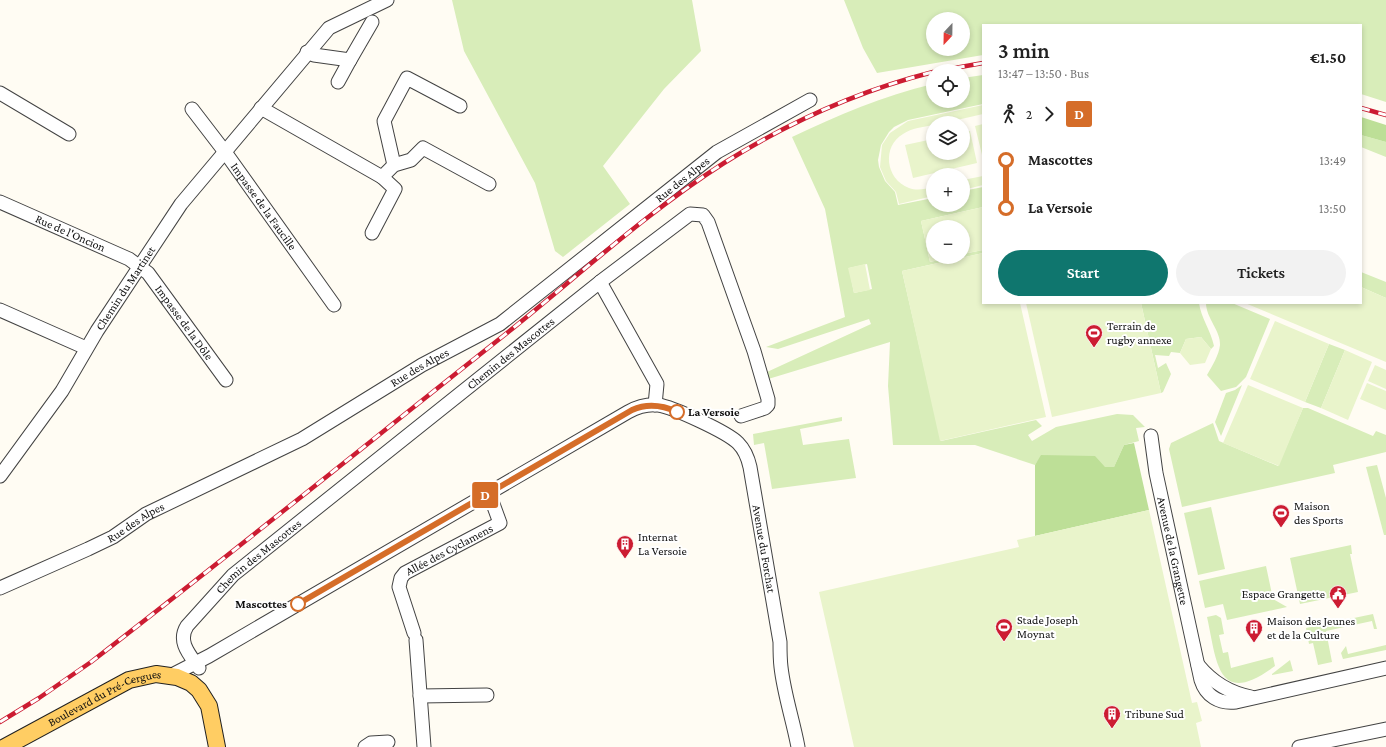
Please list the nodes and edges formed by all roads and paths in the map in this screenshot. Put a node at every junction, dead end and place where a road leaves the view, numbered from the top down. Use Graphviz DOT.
graph roads {
  1 [pos="387,0"];
  2 [pos="372,22"];
  3 [pos="308,52"];
  4 [pos="350,60"];
  5 [pos="338,82"];
  6 [pos="0,93"];
  7 [pos="810,100"];
  8 [pos="460,106"];
  9 [pos="261,108"];
  10 [pos="192,109"];
  11 [pos="69,134"];
  12 [pos="225,152"];
  13 [pos="394,165"];
  14 [pos="382,177"];
  15 [pos="489,184"];
  16 [pos="0,202"];
  17 [pos="372,233"];
  18 [pos="140,266"];
  19 [pos="600,282"];
  20 [pos="334,305"];
  21 [pos="0,310"];
  22 [pos="86,348"];
  23 [pos="226,380"];
  24 [pos="655,405"];
  25 [pos="741,416"];
  26 [pos="1151,436"];
  27 [pos="4,462"];
  28 [pos="0,476"];
  29 [pos="489,493"];
  30 [pos="0,588"];
  31 [pos="197,666"];
  32 [pos="1386,668"];
  33 [pos="172,675"];
  34 [pos="191,683"];
  35 [pos="487,695"];
  36 [pos="420,696"];
  37 [pos="40,728"];
  38 [pos="1386,729"];
  39 [pos="388,742"];
  40 [pos="5,747"];
  41 [pos="32,747"];
  42 [pos="217,747"];
  43 [pos="365,747"];
  44 [pos="424,747"];
  45 [pos="798,747"];
  46 [pos="1299,747"];
  1 -- 3 [label="street, Chemin du Martinet"];
  2 -- 4 [label="street"];
  3 -- 4 [label="street"];
  3 -- 9 [label="street, Chemin du Martinet"];
  4 -- 5 [label="street"];
  6 -- 11 [label="street"];
  7 -- 30 [label="street, Rue des Alpes"];
  8 -- 13 [label="street"];
  9 -- 12 [label="street, Chemin du Martinet"];
  9 -- 14 [label="street"];
  10 -- 12 [label="street, Impasse de la Faucille"];
  12 -- 18 [label="street, Chemin du Martinet"];
  12 -- 20 [label="street, Impasse de la Faucille"];
  13 -- 14 [label="street"];
  13 -- 15 [label="street"];
  14 -- 17 [label="street"];
  16 -- 18 [label="street, Rue de l'Oncion"];
  18 -- 22 [label="street, Chemin du Martinet"];
  18 -- 23 [label="street, Impasse de la Dôle"];
  19 -- 24 [label="street"];
  19 -- 25 [label="street, Chemin des Mascottes"];
  19 -- 31 [label="street, Chemin des Mascottes"];
  21 -- 22 [label="street"];
  22 -- 27 [label="street, Chemin du Martinet"];
  24 -- 29 [label="street, Boulevard du Pré-Cergues"];
  24 -- 45 [label="street, Avenue du Forchat"];
  26 -- 32 [label="street, Avenue de la Grangette"];
  27 -- 28 [label="street, Chemin du Martinet"];
  29 -- 31 [label="street, Boulevard du Pré-Cergues"];
  29 -- 36 [label="street, Allée des Cyclamens"];
  31 -- 33 [label="street, Boulevard du Pré-Cergues"];
  31 -- 34 [label="street"];
  33 -- 34 [label="main road, Boulevard du Pré-Cergues"];
  33 -- 37 [label="main road, Boulevard du Pré-Cergues"];
  34 -- 42 [label="main road"];
  35 -- 36 [label="street"];
  36 -- 44 [label="street, Allée des Cyclamens"];
  37 -- 40 [label="main road, Boulevard du Pré-Cergues"];
  37 -- 41 [label="main road, Boulevard du Pré-Cergues"];
  38 -- 46 [label="street"];
  39 -- 43 [label="street"];
}
